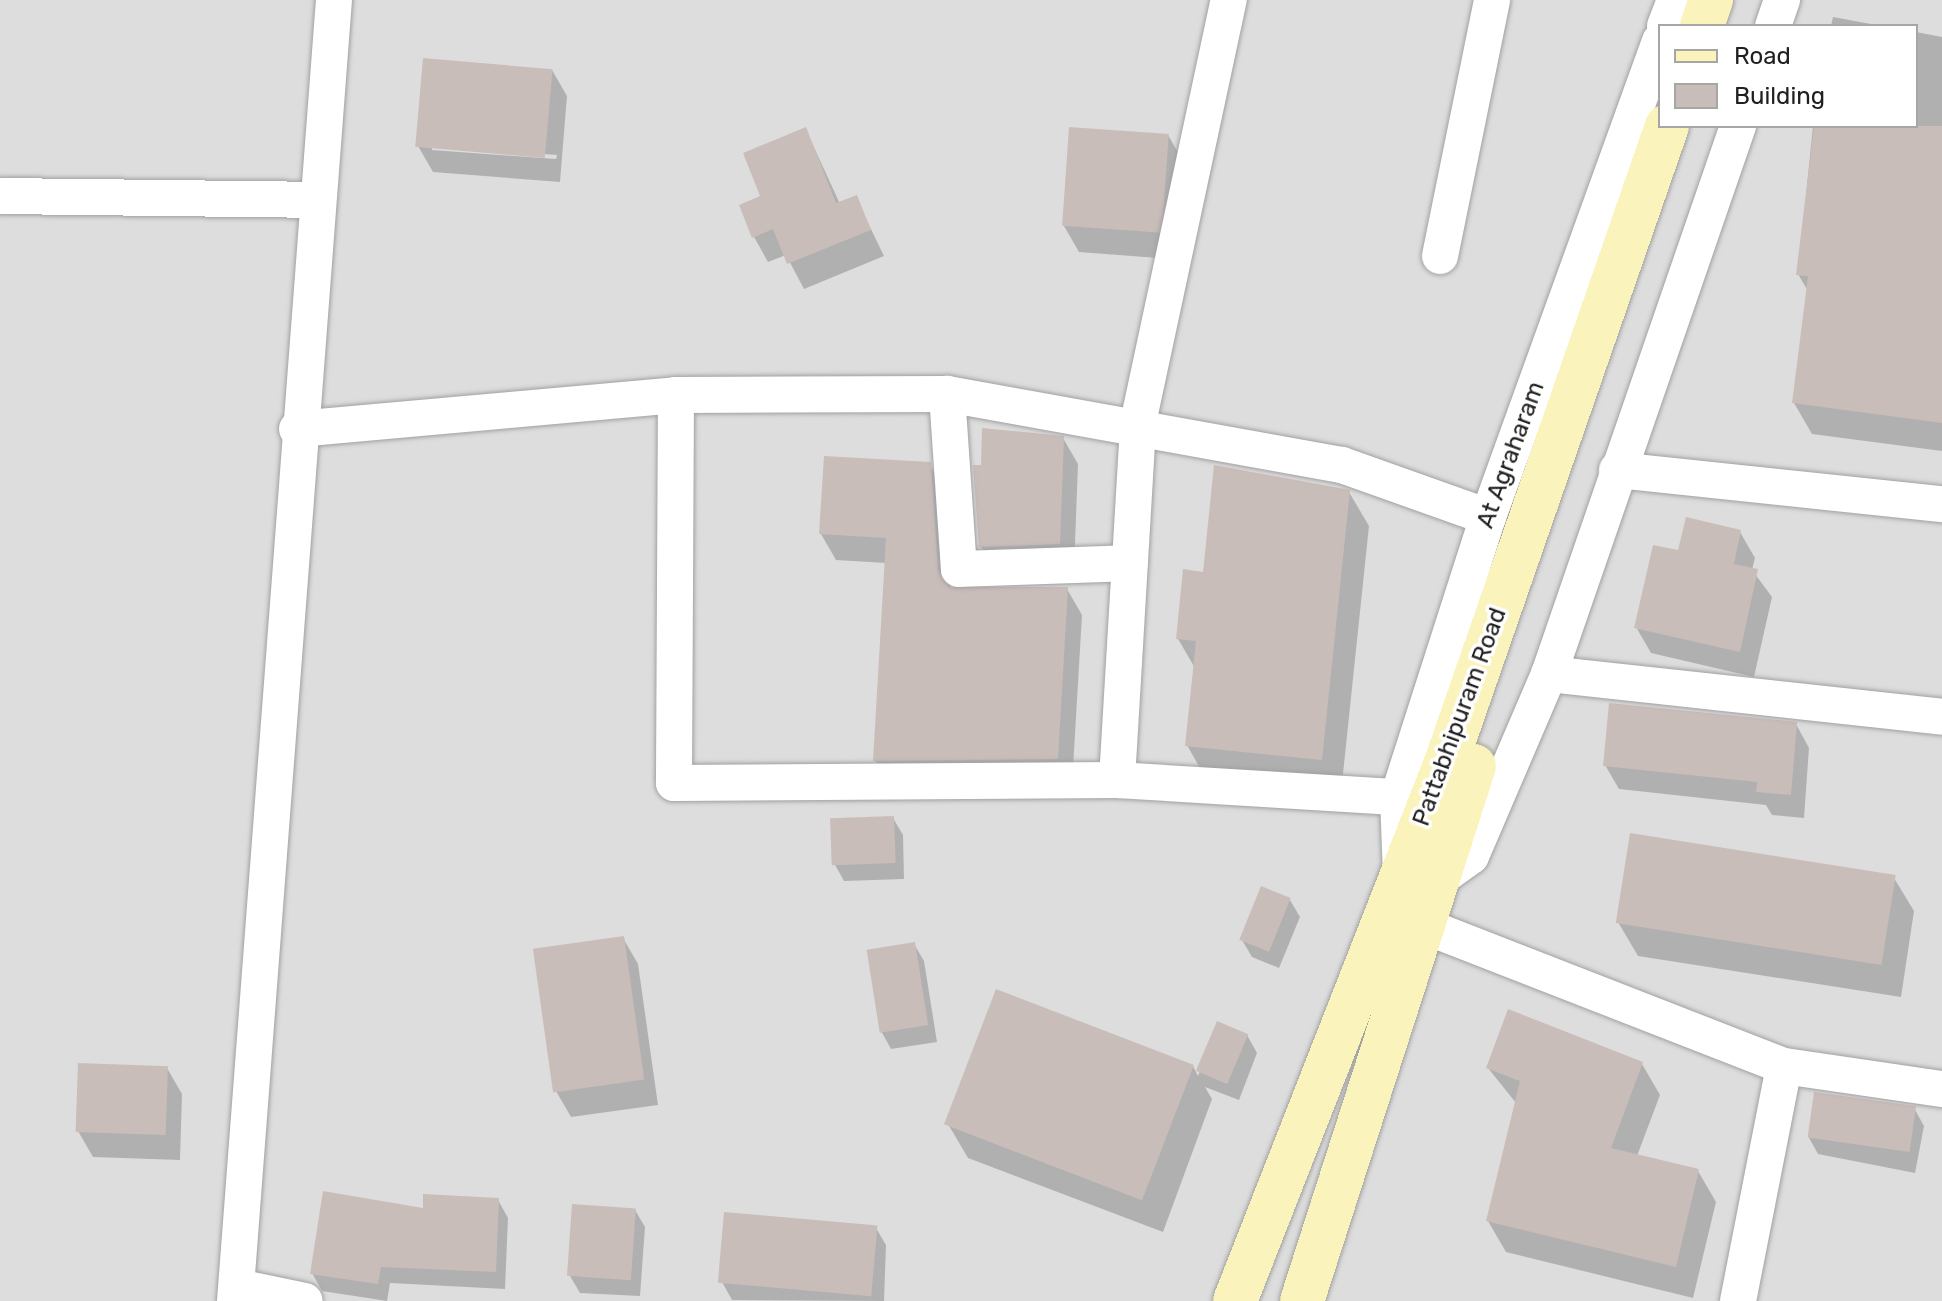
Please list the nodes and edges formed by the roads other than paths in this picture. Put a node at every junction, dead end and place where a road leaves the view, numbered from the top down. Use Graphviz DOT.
graph roads {
  1 [pos="334,0"];
  2 [pos="1229,0"];
  3 [pos="1492,0"];
  4 [pos="1675,0"];
  5 [pos="1711,0"];
  6 [pos="1737,0"];
  7 [pos="1782,0"];
  8 [pos="1666,24"];
  9 [pos="1703,24"];
  10 [pos="1729,24"];
  11 [pos="1774,24"];
  12 [pos="1658,47"];
  13 [pos="1666,128"];
  14 [pos="1692,128"];
  15 [pos="1737,128"];
  16 [pos="0,196"];
  17 [pos="315,200"];
  18 [pos="1440,256"];
  19 [pos="1593,378"];
  20 [pos="947,394"];
  21 [pos="676,395"];
  22 [pos="1138,423"];
  23 [pos="297,429"];
  24 [pos="1617,470"];
  25 [pos="1942,504"];
  26 [pos="1488,517"];
  27 [pos="1130,563"];
  28 [pos="1549,674"];
  29 [pos="1942,717"];
  30 [pos="1117,780"];
  31 [pos="1398,797"];
  32 [pos="1419,879"];
  33 [pos="1422,925"];
  34 [pos="1784,1066"];
  35 [pos="1942,1089"];
  36 [pos="236,1294"];
  37 [pos="305,1301"];
  38 [pos="1235,1301"];
  39 [pos="1302,1301"];
  40 [pos="1738,1301"];
  1 -- 17 [label="street"];
  2 -- 22 [label="street"];
  3 -- 18 [label="street"];
  4 -- 8 [label="street"];
  5 -- 9 [label="street"];
  6 -- 10 [label="street"];
  7 -- 11 [label="street"];
  12 -- 26 [label="street, At Agraharam"];
  13 -- 19 [label="street, Pattabhipuram Road"];
  14 -- 19 [label="street, Pattabhipuram Road"];
  15 -- 24 [label="street"];
  16 -- 17 [label="street"];
  17 -- 23 [label="street"];
  19 -- 32 [label="street, Pattabhipuram Road"];
  20 -- 21 [label="street"];
  20 -- 22 [label="street"];
  20 -- 27 [label="street"];
  21 -- 23 [label="street"];
  21 -- 30 [label="street"];
  22 -- 26 [label="street"];
  22 -- 27 [label="street"];
  23 -- 36 [label="street"];
  24 -- 25 [label="street"];
  24 -- 28 [label="street"];
  26 -- 31 [label="street, At Agraharam"];
  27 -- 30 [label="street"];
  28 -- 29 [label="street"];
  28 -- 32 [label="street"];
  30 -- 31 [label="street"];
  31 -- 32 [label="street, At Agraharam"];
  32 -- 33 [label="street, Pattabhipuram Road"];
  32 -- 38 [label="street, Pattabhipuram Road"];
  33 -- 34 [label="street"];
  33 -- 39 [label="street, Pattabhipuram Road"];
  34 -- 35 [label="street"];
  34 -- 40 [label="street"];
  36 -- 37 [label="street"];
}
